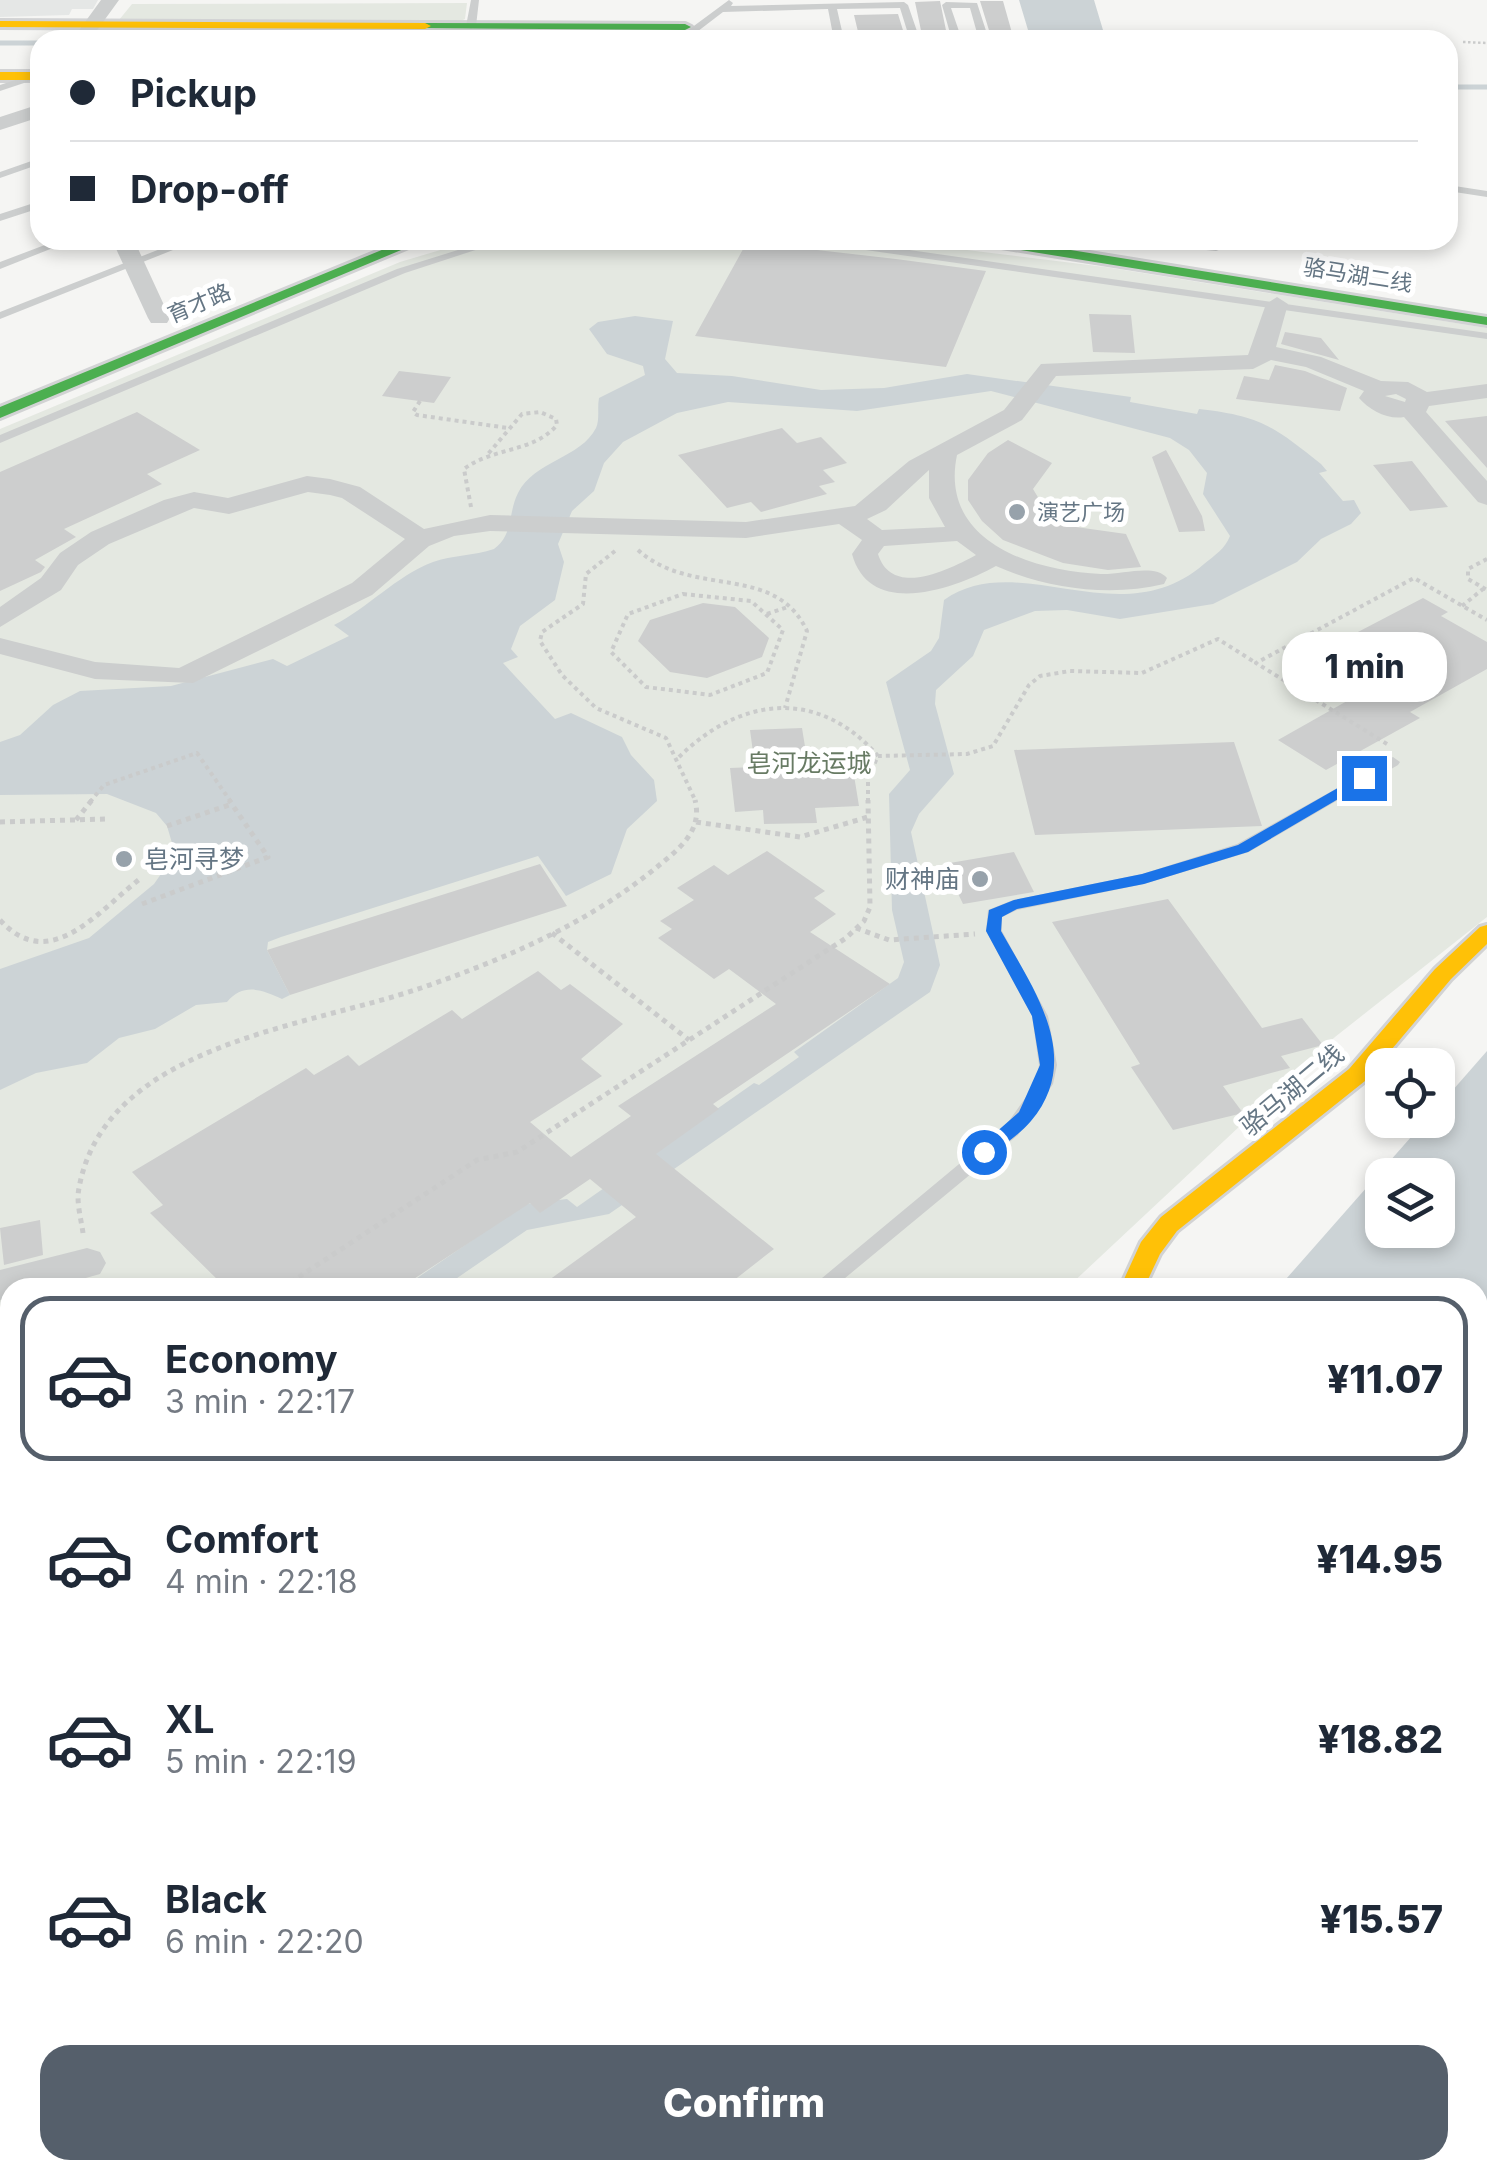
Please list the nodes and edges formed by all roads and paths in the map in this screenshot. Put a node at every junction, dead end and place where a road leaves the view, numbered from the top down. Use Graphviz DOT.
graph roads {
  1 [pos="110,0"];
  2 [pos="475,0"];
  3 [pos="732,0"];
  4 [pos="711,4"];
  5 [pos="832,7"];
  6 [pos="0,24"];
  7 [pos="471,26"];
  8 [pos="65,30"];
  9 [pos="88,30"];
  10 [pos="215,30"];
  11 [pos="566,30"];
  12 [pos="685,30"];
  13 [pos="838,30"];
  14 [pos="912,30"];
  15 [pos="954,30"];
  16 [pos="981,30"];
  17 [pos="1462,42"];
  18 [pos="1487,42"];
  19 [pos="0,76"];
  20 [pos="30,76"];
  21 [pos="30,79"];
  22 [pos="0,88"];
  23 [pos="30,114"];
  24 [pos="0,124"];
  25 [pos="30,164"];
  26 [pos="0,175"];
  27 [pos="1458,190"];
  28 [pos="1487,194"];
  29 [pos="30,208"];
  30 [pos="0,218"];
  31 [pos="42,250"];
  32 [pos="128,250"];
  33 [pos="167,250"];
  34 [pos="332,250"];
  35 [pos="394,250"];
  36 [pos="469,250"];
  37 [pos="889,250"];
  38 [pos="1046,250"];
  39 [pos="301,262"];
  40 [pos="134,263"];
  41 [pos="0,266"];
  42 [pos="1277,304"];
  43 [pos="0,316"];
  44 [pos="160,318"];
  45 [pos="1487,321"];
  46 [pos="1487,336"];
  47 [pos="1264,351"];
  48 [pos="1487,392"];
  49 [pos="420,401"];
  50 [pos="1416,405"];
  51 [pos="0,413"];
  52 [pos="508,428"];
  53 [pos="0,440"];
  54 [pos="944,452"];
  55 [pos="488,454"];
  56 [pos="1487,497"];
  57 [pos="846,517"];
  58 [pos="476,524"];
  59 [pos="962,530"];
  60 [pos="638,535"];
  61 [pos="421,538"];
  62 [pos="876,538"];
  63 [pos="996,555"];
  64 [pos="1487,559"];
  65 [pos="1154,578"];
  66 [pos="1485,589"];
  67 [pos="1462,606"];
  68 [pos="788,607"];
  69 [pos="767,614"];
  70 [pos="0,620"];
  71 [pos="1487,620"];
  72 [pos="0,646"];
  73 [pos="1256,663"];
  74 [pos="785,708"];
  75 [pos="878,756"];
  76 [pos="679,757"];
  77 [pos="1393,762"];
  78 [pos="232,804"];
  79 [pos="869,816"];
  80 [pos="106,818"];
  81 [pos="76,820"];
  82 [pos="0,822"];
  83 [pos="696,822"];
  84 [pos="167,826"];
  85 [pos="141,878"];
  86 [pos="142,904"];
  87 [pos="0,920"];
  88 [pos="856,928"];
  89 [pos="994,931"];
  90 [pos="552,932"];
  91 [pos="1487,932"];
  92 [pos="688,1040"];
  93 [pos="87,1264"];
  94 [pos="29,1278"];
  95 [pos="297,1278"];
  96 [pos="831,1278"];
  97 [pos="1137,1278"];
  1 -- 9 [label="street"];
  2 -- 7 [label="lane"];
  3 -- 4 [label="lane"];
  4 -- 5 [label="lane"];
  4 -- 12 [label="street"];
  5 -- 13 [label="lane"];
  5 -- 14 [label="lane"];
  6 -- 8 [label="street"];
  7 -- 10 [label="street"];
  7 -- 11 [label="street"];
  15 -- 16 [label="lane"];
  17 -- 18 [label="path"];
  19 -- 20 [label="street"];
  21 -- 22 [label="lane"];
  23 -- 24 [label="street"];
  25 -- 26 [label="lane"];
  27 -- 28 [label="lane"];
  29 -- 30 [label="lane"];
  31 -- 41 [label="lane"];
  32 -- 40 [label="street"];
  33 -- 40 [label="lane"];
  34 -- 39 [label="street"];
  35 -- 51 [label="street, 育才路"];
  36 -- 53 [label="lane"];
  37 -- 42 [label="lane"];
  38 -- 45 [label="street, 骆马湖二线"];
  40 -- 43 [label="lane"];
  40 -- 44 [label="street"];
  42 -- 46 [label="lane"];
  42 -- 47 [label="street"];
  47 -- 50 [label="street"];
  47 -- 54 [label="street"];
  48 -- 50 [label="street"];
  49 -- 52 [label="path"];
  50 -- 56 [label="street"];
  52 -- 55 [label="path"];
  52 -- 55 [label="path"];
  54 -- 57 [label="street"];
  54 -- 59 [label="street"];
  55 -- 58 [label="path"];
  57 -- 60 [label="street"];
  57 -- 62 [label="street"];
  58 -- 60 [label="street"];
  58 -- 61 [label="street"];
  59 -- 62 [label="street"];
  59 -- 63 [label="street"];
  60 -- 68 [label="path"];
  60 -- 76 [label="path"];
  61 -- 70 [label="street"];
  61 -- 72 [label="street"];
  62 -- 63 [label="street"];
  63 -- 65 [label="street"];
  64 -- 66 [label="path"];
  66 -- 67 [label="path"];
  67 -- 71 [label="path"];
  67 -- 73 [label="path"];
  68 -- 69 [label="path"];
  68 -- 74 [label="path"];
  69 -- 69 [label="path"];
  73 -- 75 [label="path"];
  73 -- 77 [label="path"];
  74 -- 75 [label="path"];
  74 -- 76 [label="path"];
  75 -- 79 [label="path"];
  76 -- 83 [label="path"];
  77 -- 89 [label="lane"];
  78 -- 81 [label="path"];
  78 -- 84 [label="path"];
  78 -- 86 [label="path"];
  79 -- 83 [label="path"];
  79 -- 88 [label="path"];
  80 -- 81 [label="path"];
  81 -- 82 [label="path"];
  83 -- 90 [label="path"];
  85 -- 87 [label="path"];
  88 -- 89 [label="path"];
  88 -- 92 [label="path"];
  89 -- 96 [label="lane"];
  90 -- 92 [label="path"];
  90 -- 93 [label="path"];
  91 -- 97 [label="street, 骆马湖二线"];
  92 -- 95 [label="path"];
  93 -- 94 [label="street"];
}
